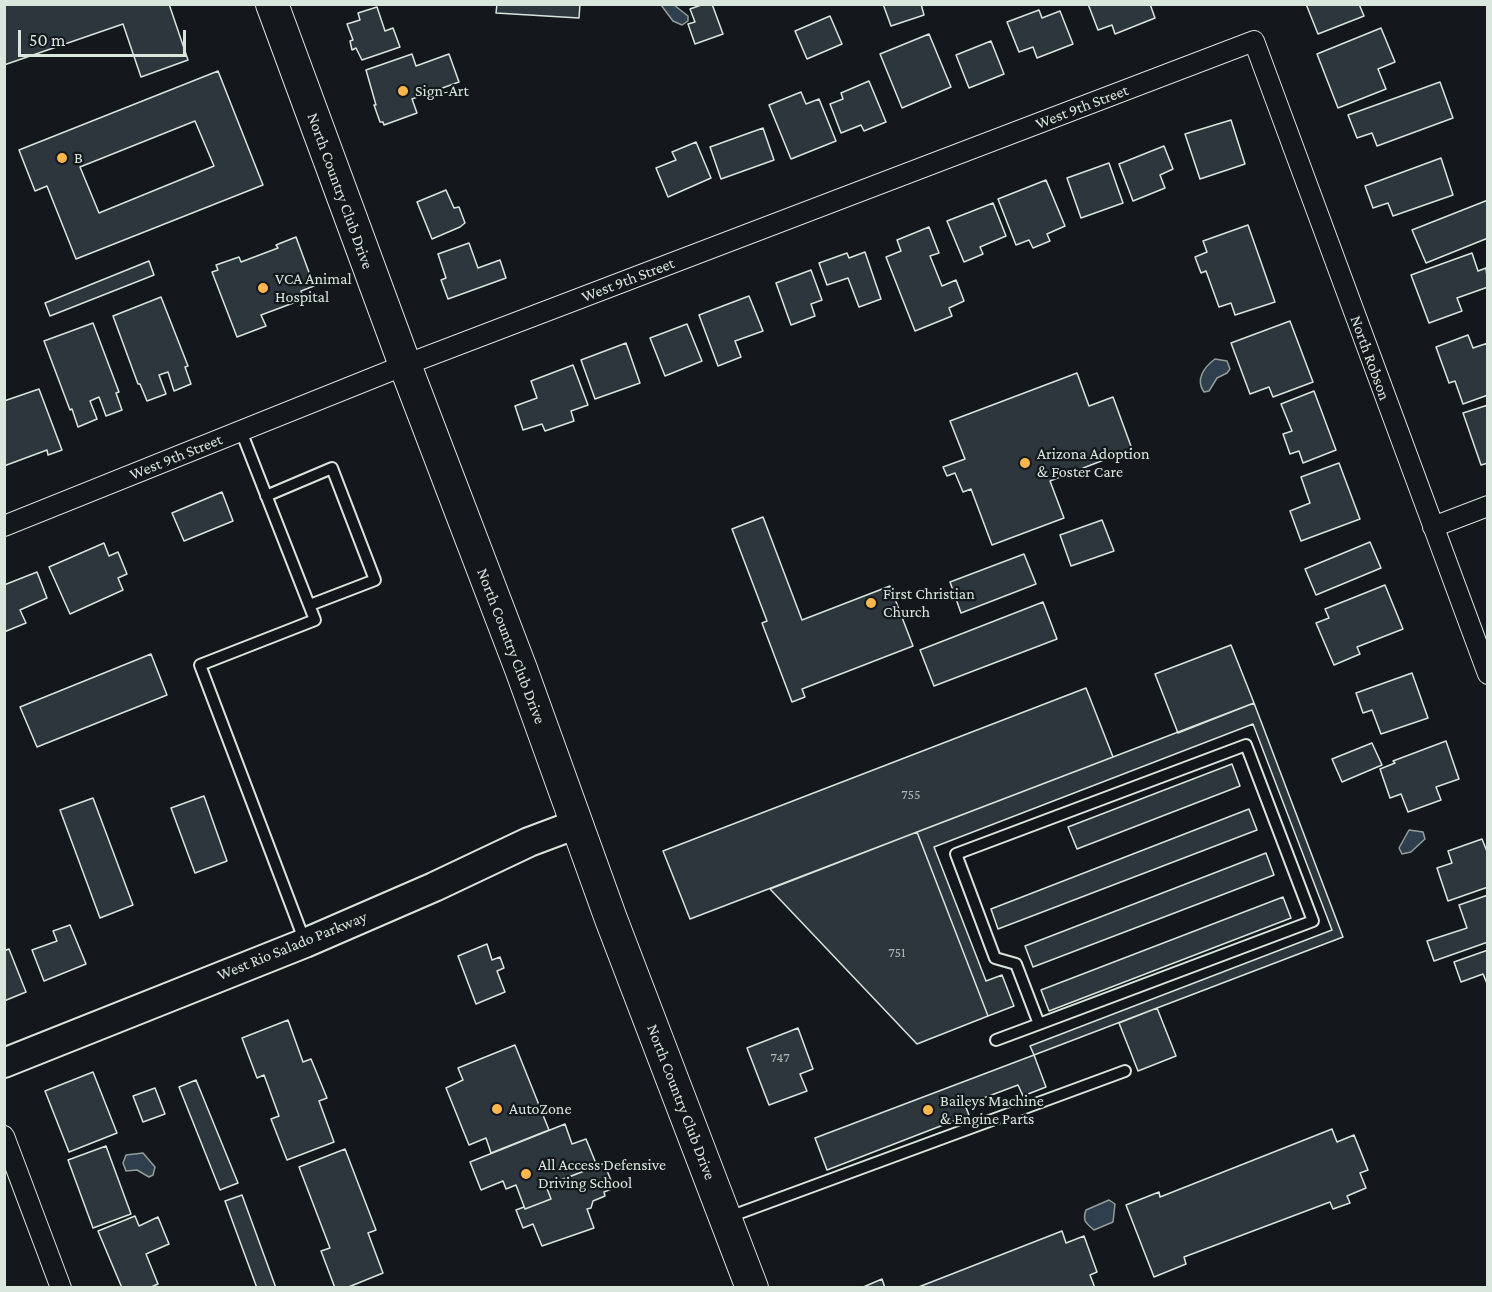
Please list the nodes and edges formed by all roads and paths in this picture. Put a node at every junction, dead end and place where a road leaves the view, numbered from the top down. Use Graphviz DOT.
graph roads {
  1 [pos="272,4"];
  2 [pos="1254,41"];
  3 [pos="405,365"];
  4 [pos="241,431"];
  5 [pos="266,496"];
  6 [pos="1488,506"];
  7 [pos="4,526"];
  8 [pos="1432,527"];
  9 [pos="310,605"];
  10 [pos="1488,674"];
  11 [pos="577,824"];
  12 [pos="305,943"];
  13 [pos="1039,1024"];
  14 [pos="996,1040"];
  15 [pos="4,1063"];
  16 [pos="1125,1071"];
  17 [pos="4,1136"];
  18 [pos="726,1219"];
  19 [pos="61,1287"];
  20 [pos="752,1287"];
  1 -- 3 [label="main road, North Country Club Drive"];
  2 -- 3 [label="street, West 9th Street"];
  2 -- 8 [label="street, North Robson"];
  3 -- 4 [label="street, West 9th Street"];
  3 -- 11 [label="main road, North Country Club Drive"];
  4 -- 5 [label="lane"];
  4 -- 7 [label="street, West 9th Street"];
  5 -- 9 [label="lane"];
  5 -- 9 [label="lane"];
  6 -- 8 [label="street"];
  8 -- 10 [label="street, North Robson"];
  9 -- 12 [label="lane"];
  11 -- 12 [label="main road, West Rio Salado Parkway"];
  11 -- 18 [label="main road, North Country Club Drive"];
  12 -- 15 [label="main road, West Rio Salado Parkway"];
  13 -- 13 [label="lane"];
  13 -- 14 [label="lane"];
  16 -- 18 [label="lane"];
  17 -- 19 [label="street"];
  18 -- 20 [label="main road, North Country Club Drive"];
}
